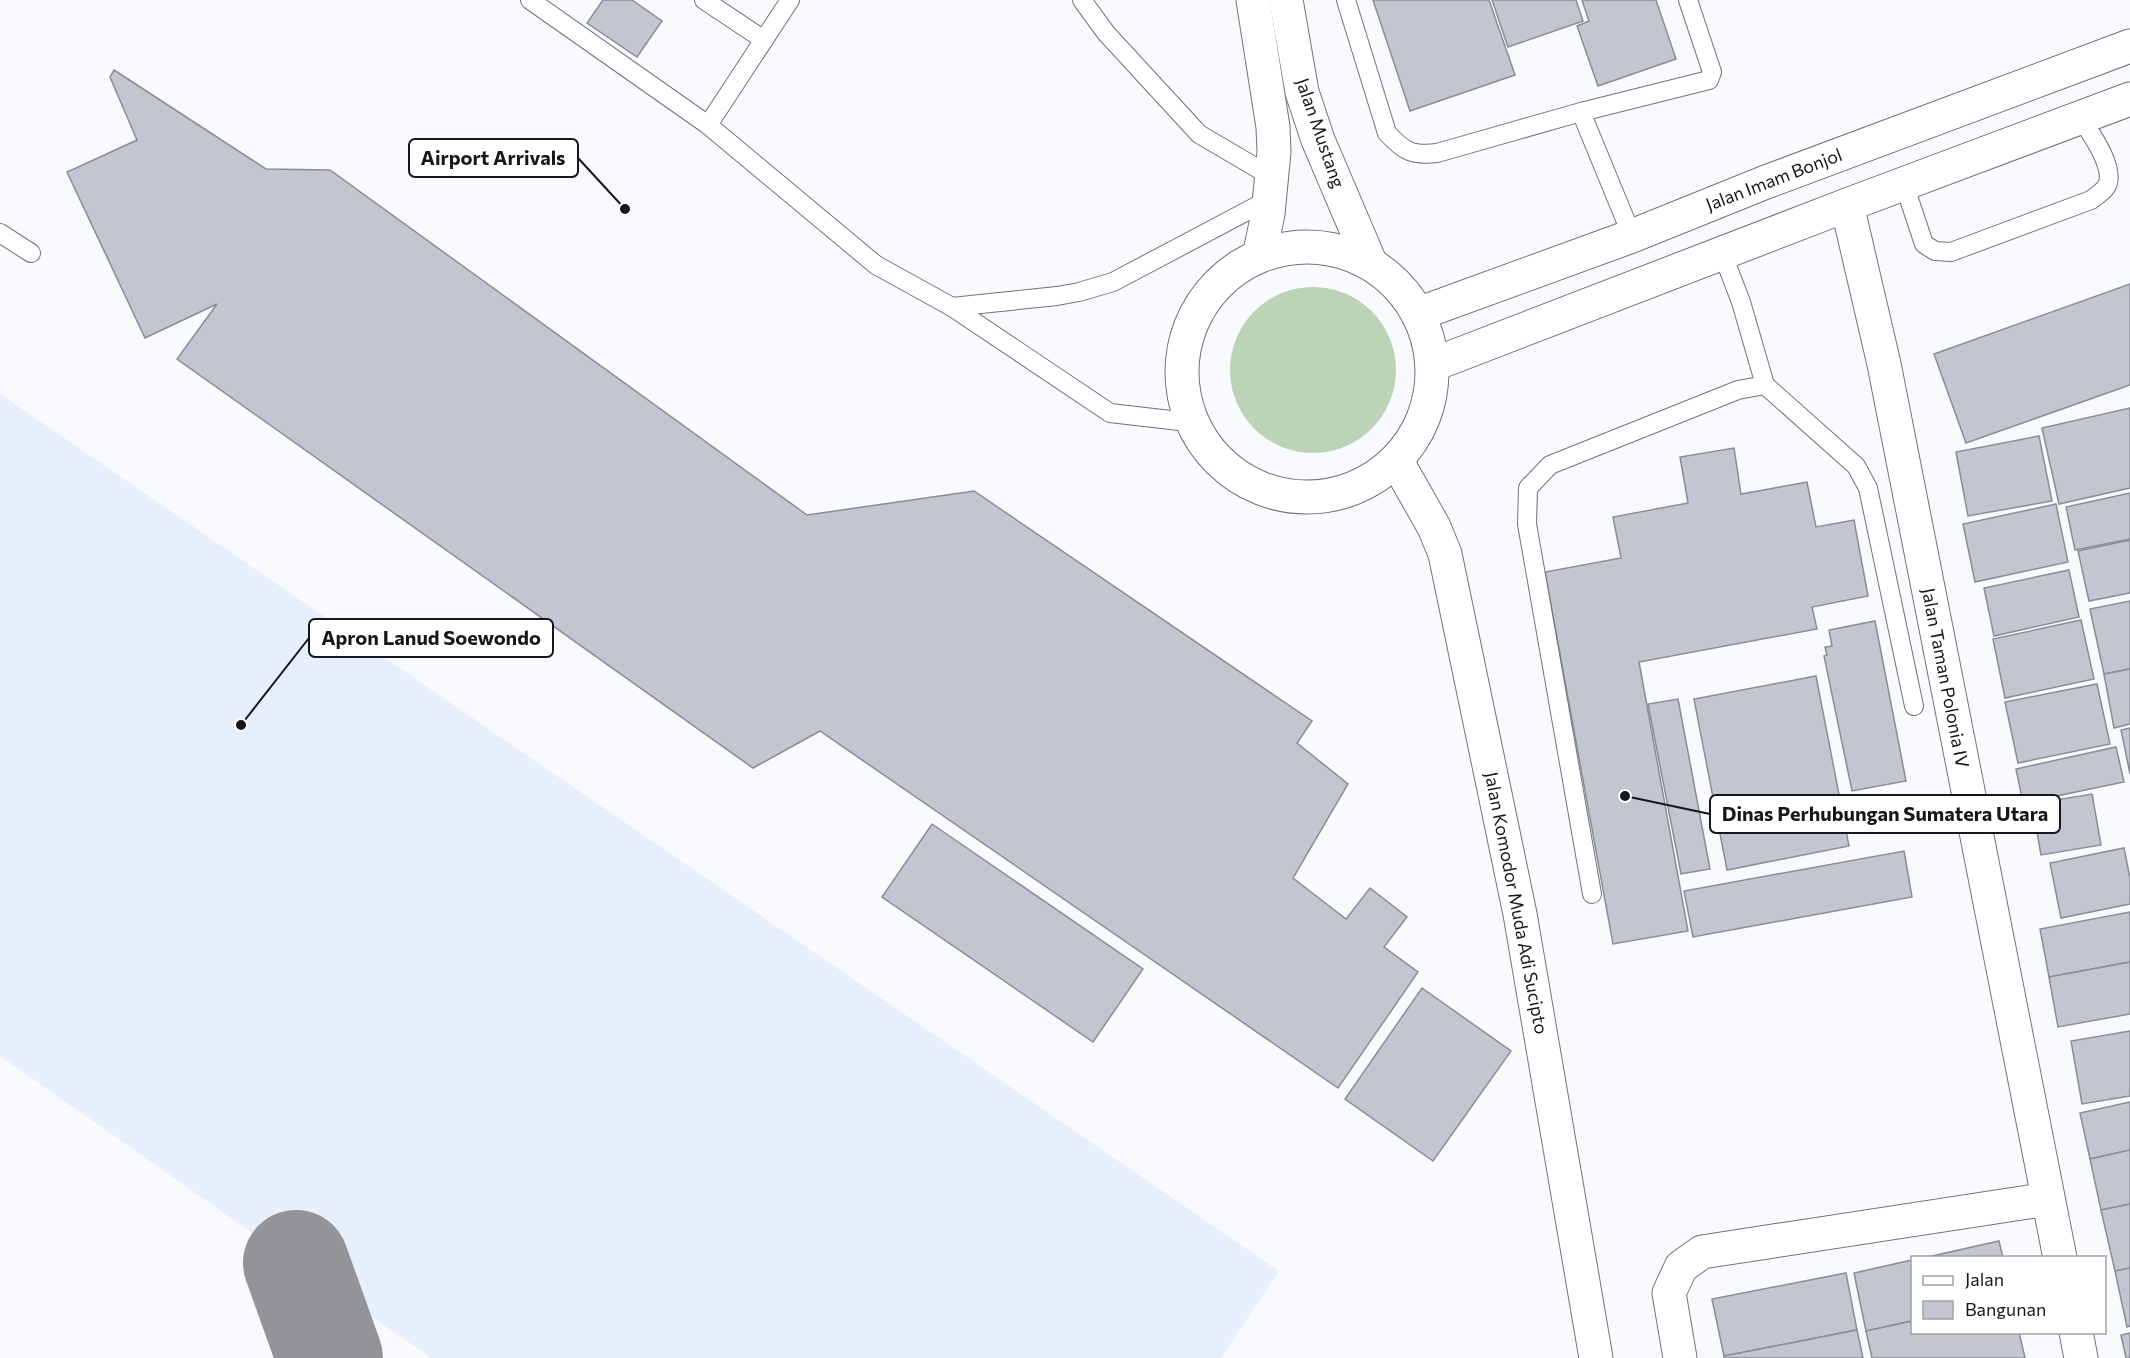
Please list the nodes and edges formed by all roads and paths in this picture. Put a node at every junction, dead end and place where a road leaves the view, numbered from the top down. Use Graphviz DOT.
graph roads {
  1 [pos="530,0"];
  2 [pos="704,0"];
  3 [pos="790,0"];
  4 [pos="1082,0"];
  5 [pos="1253,0"];
  6 [pos="1286,0"];
  7 [pos="1346,0"];
  8 [pos="1688,0"];
  9 [pos="764,40"];
  10 [pos="2130,46"];
  11 [pos="2016,88"];
  12 [pos="2130,99"];
  13 [pos="1581,112"];
  14 [pos="2081,118"];
  15 [pos="708,125"];
  16 [pos="2033,135"];
  17 [pos="1904,184"];
  18 [pos="1271,188"];
  19 [pos="1847,205"];
  20 [pos="0,233"];
  21 [pos="1632,236"];
  22 [pos="1260,252"];
  23 [pos="31,253"];
  24 [pos="1723,255"];
  25 [pos="1370,262"];
  26 [pos="952,307"];
  27 [pos="1418,314"];
  28 [pos="1432,365"];
  29 [pos="1765,385"];
  30 [pos="1188,422"];
  31 [pos="1396,460"];
  32 [pos="1914,706"];
  33 [pos="1592,894"];
  34 [pos="2048,1198"];
  35 [pos="2060,1256"];
  36 [pos="2076,1334"];
  37 [pos="1596,1358"];
  38 [pos="1680,1358"];
  39 [pos="2081,1358"];
  1 -- 15 [label="lane"];
  2 -- 9 [label="lane"];
  3 -- 9 [label="lane"];
  4 -- 18 [label="lane"];
  5 -- 18 [label="main road, Jalan Mustang"];
  6 -- 25 [label="main road, Jalan Mustang"];
  7 -- 13 [label="lane"];
  8 -- 13 [label="lane"];
  9 -- 15 [label="lane"];
  10 -- 11 [label="main road, Jalan Imam Bonjol"];
  11 -- 16 [label="main road"];
  11 -- 21 [label="main road, Jalan Imam Bonjol"];
  12 -- 14 [label="main road"];
  13 -- 21 [label="lane"];
  14 -- 16 [label="main road"];
  14 -- 17 [label="lane"];
  15 -- 26 [label="lane"];
  16 -- 17 [label="main road"];
  17 -- 19 [label="main road"];
  18 -- 22 [label="main road, Jalan Mustang"];
  18 -- 26 [label="lane"];
  19 -- 24 [label="main road"];
  19 -- 34 [label="main road, Jalan Taman Polonia IV"];
  20 -- 23 [label="lane"];
  21 -- 27 [label="main road, Jalan Imam Bonjol"];
  22 -- 25 [label="main road"];
  22 -- 30 [label="main road"];
  24 -- 28 [label="main road"];
  24 -- 29 [label="lane"];
  25 -- 27 [label="main road"];
  26 -- 30 [label="lane"];
  27 -- 28 [label="main road"];
  28 -- 31 [label="main road"];
  29 -- 32 [label="lane"];
  29 -- 33 [label="lane"];
  30 -- 31 [label="main road"];
  31 -- 37 [label="main road, Jalan Komodor Muda Adi Sucipto"];
  34 -- 35 [label="main road, Jalan Taman Polonia IV"];
  34 -- 38 [label="main road"];
  36 -- 39 [label="main road"];
}
